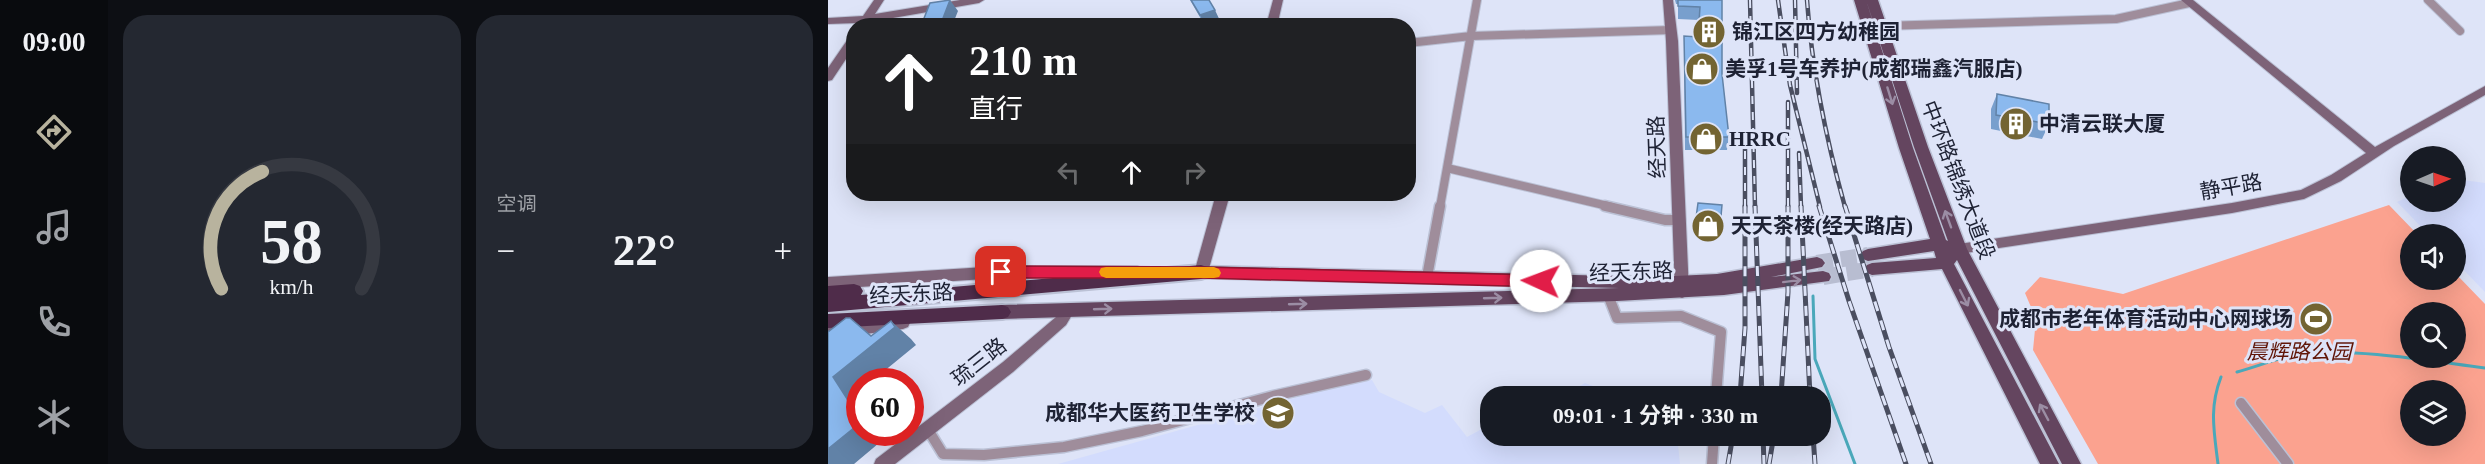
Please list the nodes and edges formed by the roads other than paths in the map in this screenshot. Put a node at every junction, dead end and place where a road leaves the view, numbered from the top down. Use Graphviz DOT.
graph roads {
  1 [pos="879,0"];
  2 [pos="979,0"];
  3 [pos="1278,0"];
  4 [pos="1477,0"];
  5 [pos="1668,0"];
  6 [pos="1860,0"];
  7 [pos="1872,0"];
  8 [pos="2172,0"];
  9 [pos="2428,0"];
  10 [pos="2187,1"];
  11 [pos="867,18"];
  12 [pos="885,18"];
  13 [pos="1273,18"];
  14 [pos="828,21"];
  15 [pos="846,22"];
  16 [pos="1880,24"];
  17 [pos="1671,30"];
  18 [pos="2460,31"];
  19 [pos="1471,36"];
  20 [pos="1416,42"];
  21 [pos="846,50"];
  22 [pos="828,77"];
  23 [pos="2485,90"];
  24 [pos="2374,153"];
  25 [pos="1447,168"];
  26 [pos="1221,201"];
  27 [pos="1680,220"];
  28 [pos="1939,244"];
  29 [pos="1959,249"];
  30 [pos="1946,263"];
  31 [pos="1820,270"];
  32 [pos="1201,272"];
  33 [pos="1428,277"];
  34 [pos="1095,281"];
  35 [pos="828,283"];
  36 [pos="1682,287"];
  37 [pos="828,293"];
  38 [pos="1608,295"];
  39 [pos="828,305"];
  40 [pos="1068,310"];
  41 [pos="1002,312"];
  42 [pos="828,321"];
  43 [pos="828,333"];
  44 [pos="1366,375"];
  45 [pos="1717,386"];
  46 [pos="2241,403"];
  47 [pos="927,428"];
  48 [pos="1713,446"];
  49 [pos="882,464"];
  50 [pos="1712,464"];
  51 [pos="2050,464"];
  52 [pos="2072,464"];
  53 [pos="2288,464"];
  1 -- 11 [label="street"];
  2 -- 12 [label="street"];
  3 -- 13 [label="street"];
  4 -- 19 [label="street"];
  5 -- 17 [label="street, 经天路"];
  6 -- 28 [label="main road, 中环路锦绣大道段, one-way"];
  7 -- 16 [label="main road, 中环路锦绣大道段"];
  8 -- 16 [label="street"];
  9 -- 18 [label="street"];
  10 -- 16 [label="street"];
  10 -- 24 [label="street"];
  14 -- 15 [label="street"];
  29 -- 16 [label="main road, 中环路锦绣大道段, one-way"];
  17 -- 19 [label="street"];
  17 -- 27 [label="street, 经天路"];
  19 -- 20 [label="street"];
  19 -- 25 [label="street"];
  21 -- 22 [label="street"];
  23 -- 24 [label="street, 静平路"];
  24 -- 29 [label="street, 静平路"];
  25 -- 27 [label="street"];
  25 -- 33 [label="street"];
  26 -- 32 [label="street"];
  27 -- 36 [label="street, 经天路"];
  28 -- 29 [label="main road"];
  28 -- 30 [label="main road, 中环路锦绣大道段"];
  28 -- 30 [label="main road"];
  29 -- 30 [label="main road"];
  52 -- 29 [label="main road, 中环路锦绣大道段, one-way"];
  30 -- 51 [label="main road, 中环路锦绣大道段, one-way"];
  31 -- 36 [label="main road, 经天东路"];
  32 -- 33 [label="main road, 经天东路"];
  32 -- 34 [label="highway, 经天东路"];
  32 -- 35 [label="street"];
  33 -- 36 [label="main road, 经天东路"];
  34 -- 37 [label="highway"];
  34 -- 39 [label="highway, 经天东路"];
  36 -- 38 [label="main road, 经天东路"];
  40 -- 38 [label="main road, 经天东路, one-way"];
  38 -- 45 [label="street"];
  40 -- 41 [label="main road, 经天东路"];
  40 -- 47 [label="street, 琉三路"];
  41 -- 42 [label="highway, 经天东路"];
  41 -- 43 [label="street"];
  44 -- 47 [label="street"];
  46 -- 53 [label="street"];
  47 -- 49 [label="street, 琉三路"];
  48 -- 50 [label="street"];
}
